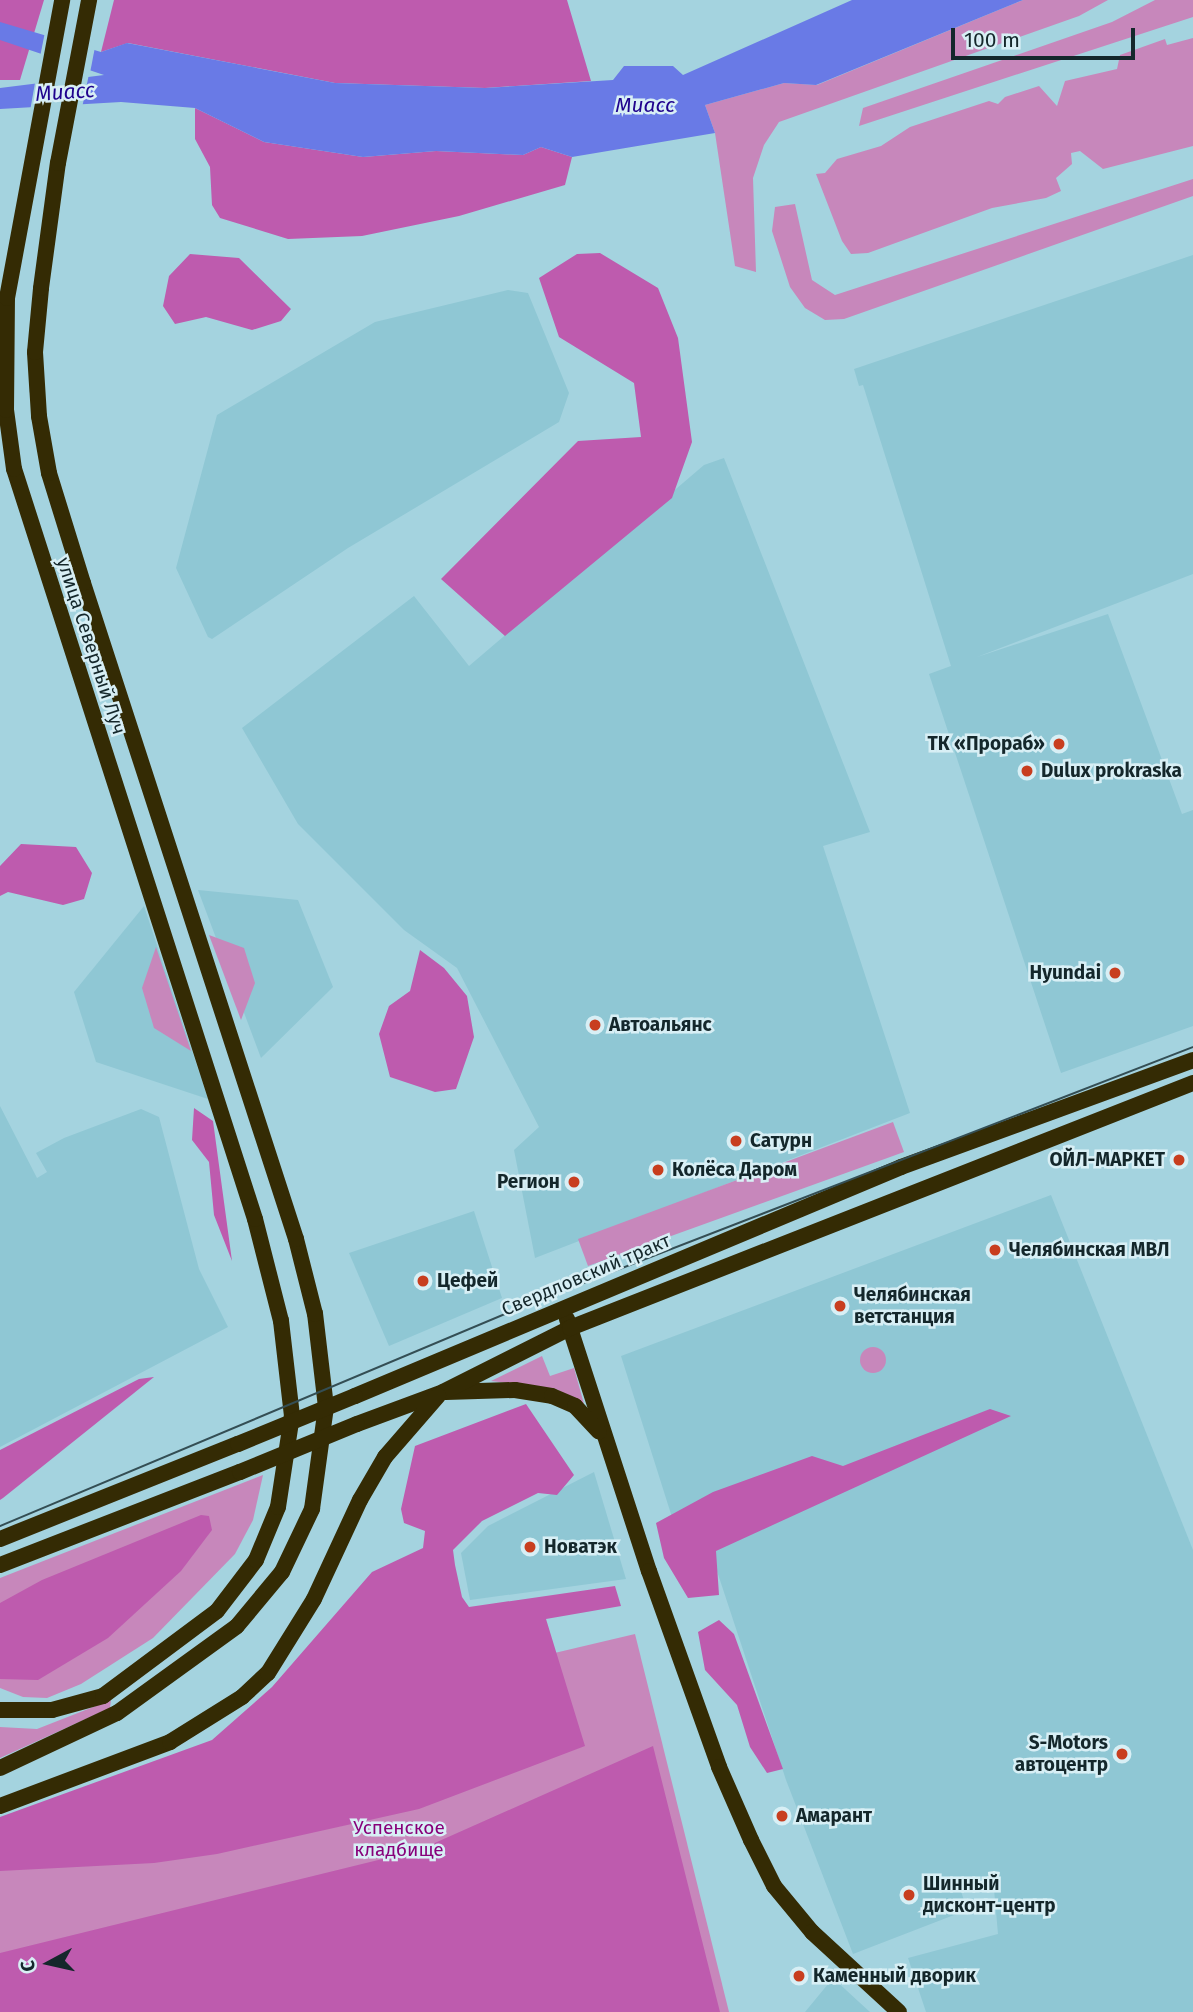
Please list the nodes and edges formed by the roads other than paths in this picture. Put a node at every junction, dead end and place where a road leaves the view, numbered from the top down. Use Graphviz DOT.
graph roads {
  1 [pos="62,0"];
  2 [pos="89,0"];
  3 [pos="1193,1060"];
  4 [pos="1193,1083"];
  5 [pos="563,1306"];
  6 [pos="570,1328"];
  7 [pos="443,1392"];
  8 [pos="609,1449"];
  9 [pos="0,1539"];
  10 [pos="0,1564"];
  11 [pos="0,1700"];
  12 [pos="0,1710"];
  13 [pos="52,1710"];
  14 [pos="0,1768"];
  15 [pos="0,1806"];
  16 [pos="899,2012"];
  1 -- 13 [label="main road, улица Северный Луч"];
  2 -- 14 [label="main road, улица Северный Луч"];
  3 -- 5 [label="main road, Свердловский тракт"];
  4 -- 6 [label="main road"];
  5 -- 6 [label="main road"];
  5 -- 9 [label="main road, Свердловский тракт, bridge"];
  6 -- 7 [label="main road"];
  6 -- 8 [label="main road"];
  7 -- 8 [label="main road"];
  7 -- 10 [label="main road, bridge"];
  7 -- 15 [label="main road"];
  8 -- 16 [label="main road"];
  11 -- 13 [label="main road"];
  12 -- 13 [label="main road"];
}
